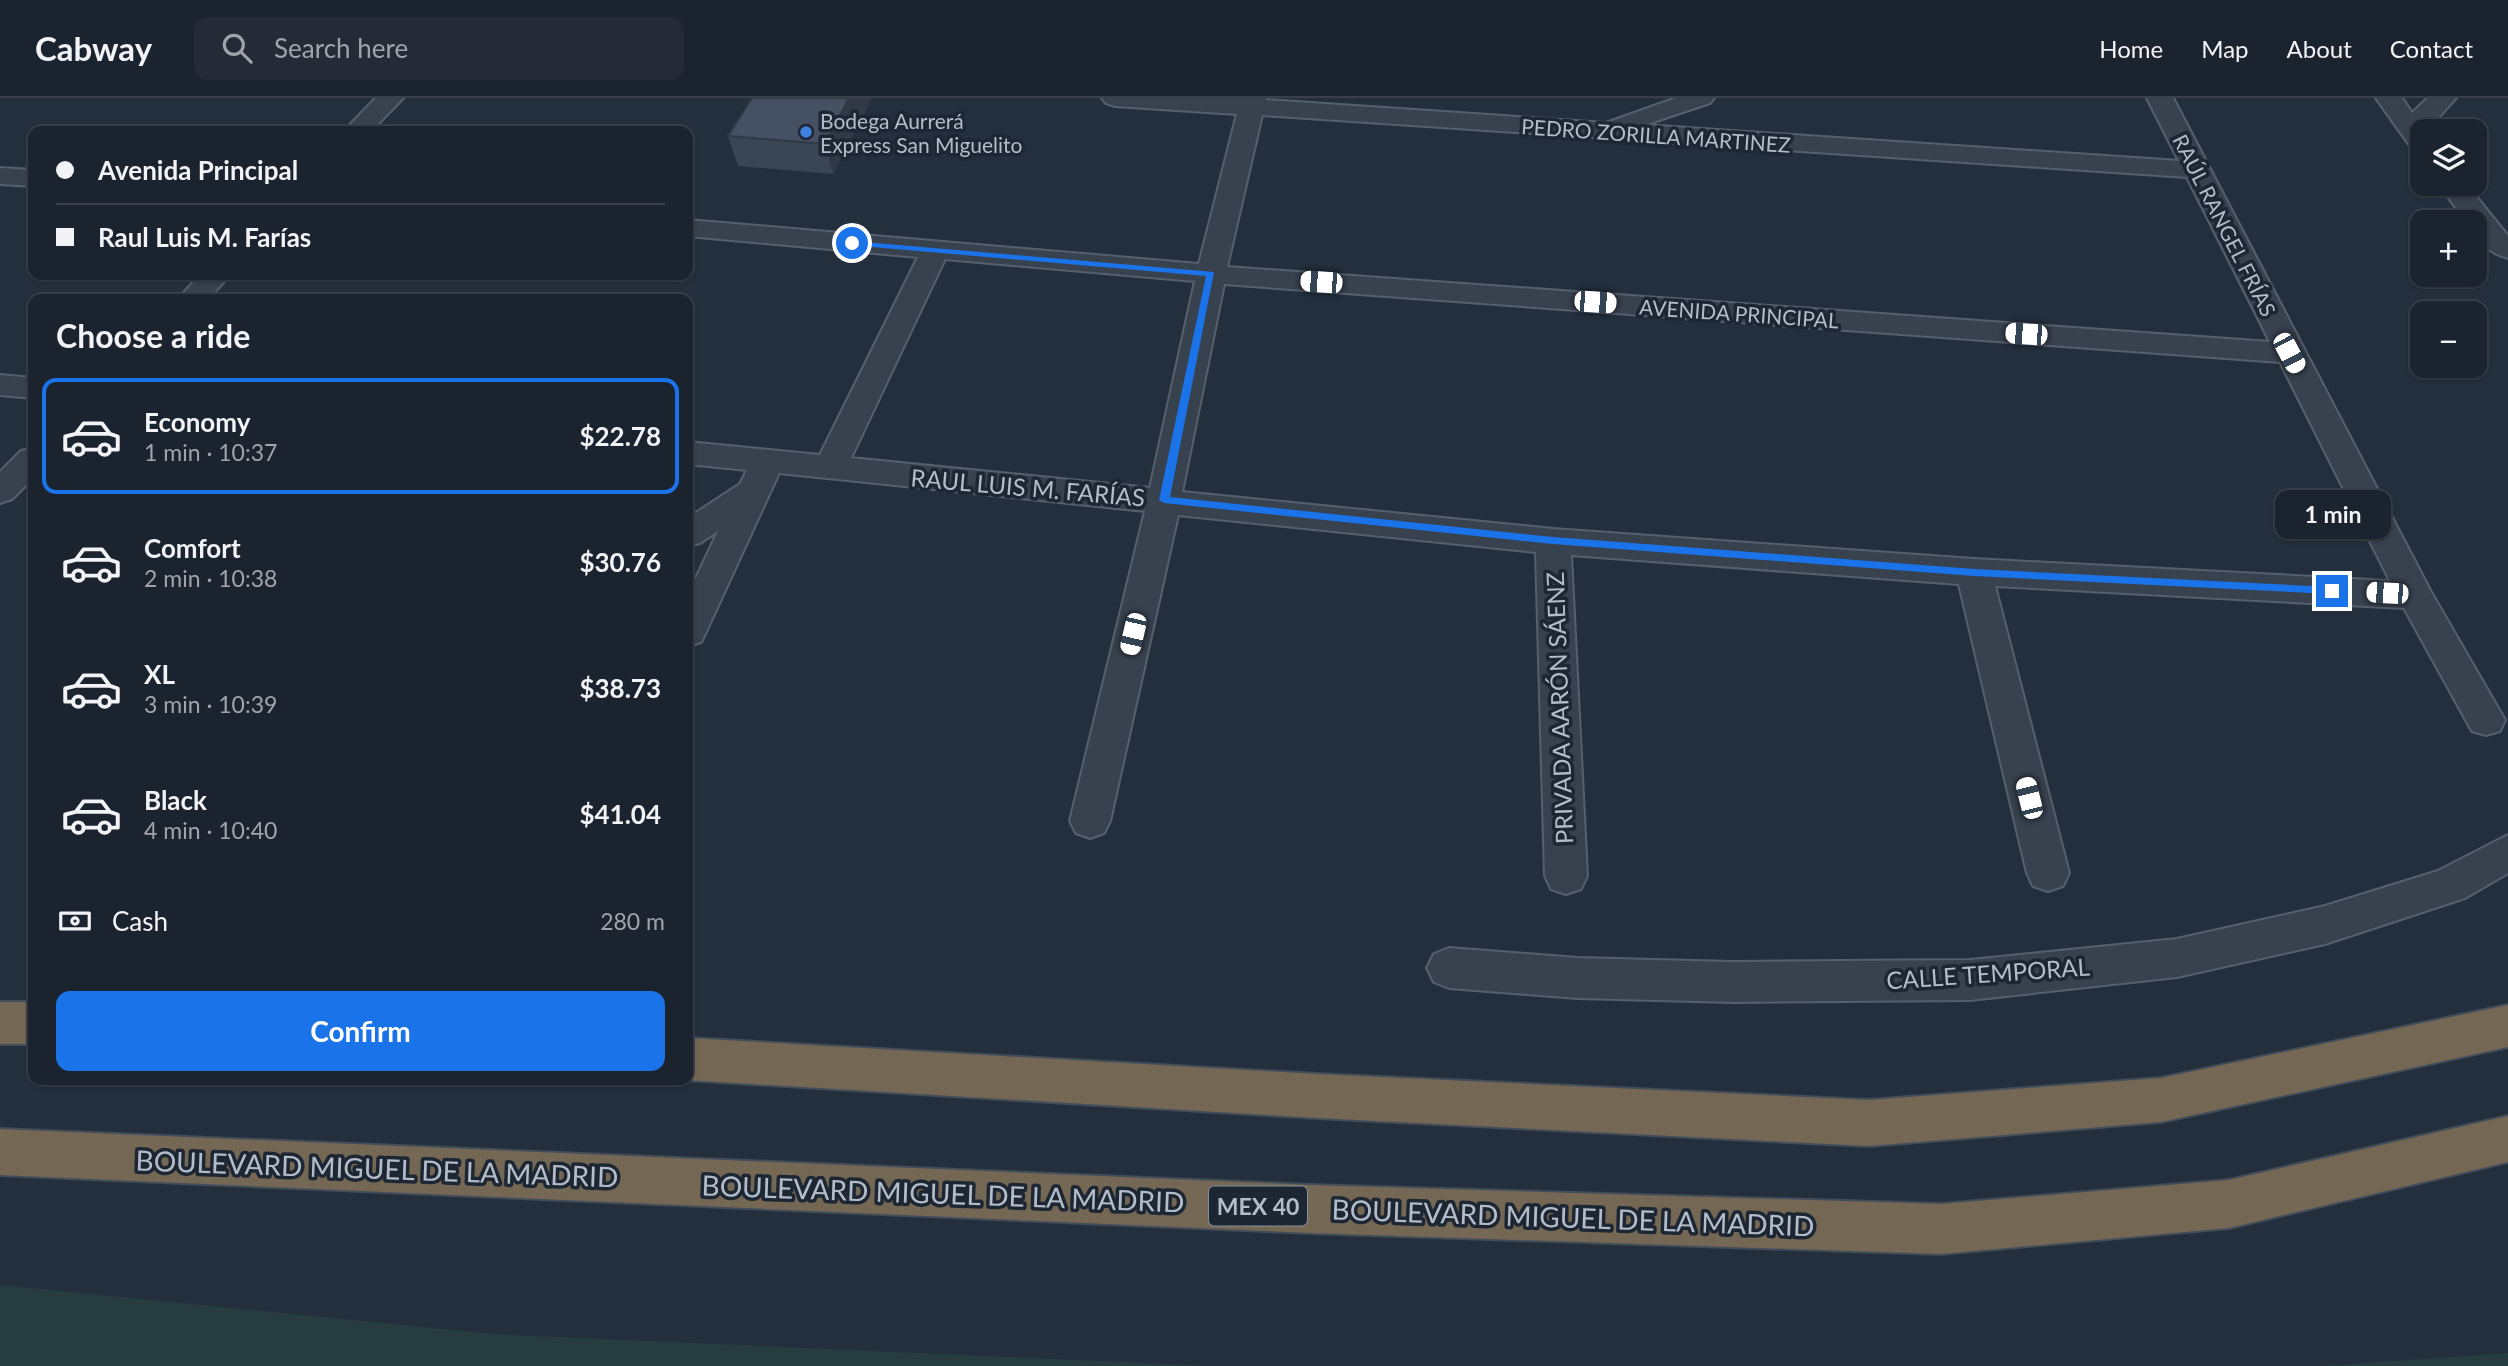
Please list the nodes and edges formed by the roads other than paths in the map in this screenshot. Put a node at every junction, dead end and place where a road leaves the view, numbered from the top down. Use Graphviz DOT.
graph roads {
  1 [pos="390,98"];
  2 [pos="1115,98"];
  3 [pos="1556,98"];
  4 [pos="1701,98"];
  5 [pos="2160,98"];
  6 [pos="2389,98"];
  7 [pos="2443,98"];
  8 [pos="1253,103"];
  9 [pos="2428,119"];
  10 [pos="362,126"];
  11 [pos="2410,128"];
  12 [pos="1556,129"];
  13 [pos="1599,132"];
  14 [pos="2197,170"];
  15 [pos="0,176"];
  16 [pos="28,178"];
  17 [pos="2461,196"];
  18 [pos="693,228"];
  19 [pos="2508,250"];
  20 [pos="935,251"];
  21 [pos="1211,274"];
  22 [pos="211,280"];
  23 [pos="197,294"];
  24 [pos="2289,353"];
  25 [pos="0,385"];
  26 [pos="28,388"];
  27 [pos="693,453"];
  28 [pos="768,460"];
  29 [pos="28,464"];
  30 [pos="830,468"];
  31 [pos="0,491"];
  32 [pos="751,493"];
  33 [pos="1164,500"];
  34 [pos="693,531"];
  35 [pos="1553,541"];
  36 [pos="1974,572"];
  37 [pos="2415,595"];
  38 [pos="693,621"];
  39 [pos="2486,719"];
  40 [pos="1090,821"];
  41 [pos="2508,852"];
  42 [pos="2048,873"];
  43 [pos="1566,876"];
  44 [pos="1449,968"];
  45 [pos="0,1023"];
  46 [pos="28,1023"];
  47 [pos="2508,1026"];
  48 [pos="693,1059"];
  49 [pos="2508,1139"];
  50 [pos="0,1152"];
  1 -- 10 [label="street"];
  2 -- 8 [label="street, PEDRO ZORILLA MARTINEZ"];
  3 -- 12 [label="street"];
  4 -- 13 [label="street"];
  5 -- 14 [label="street, RAÚL RANGEL FRÍAS"];
  6 -- 11 [label="street"];
  7 -- 9 [label="street"];
  8 -- 12 [label="street, PEDRO ZORILLA MARTINEZ"];
  8 -- 21 [label="street"];
  12 -- 13 [label="street, PEDRO ZORILLA MARTINEZ"];
  13 -- 14 [label="street, PEDRO ZORILLA MARTINEZ"];
  14 -- 24 [label="street, RAÚL RANGEL FRÍAS"];
  15 -- 16 [label="street"];
  17 -- 19 [label="street"];
  18 -- 20 [label="street, AVENIDA PRINCIPAL"];
  20 -- 21 [label="street, AVENIDA PRINCIPAL"];
  20 -- 30 [label="street"];
  21 -- 24 [label="street, AVENIDA PRINCIPAL"];
  21 -- 33 [label="street"];
  22 -- 23 [label="street"];
  24 -- 37 [label="street, RAÚL RANGEL FRÍAS"];
  25 -- 26 [label="street"];
  27 -- 28 [label="street, RAUL LUIS M. FARÍAS"];
  28 -- 30 [label="street, RAUL LUIS M. FARÍAS"];
  28 -- 32 [label="street"];
  29 -- 31 [label="street"];
  30 -- 33 [label="street, RAUL LUIS M. FARÍAS"];
  32 -- 34 [label="street"];
  32 -- 38 [label="street"];
  33 -- 35 [label="street, RAUL LUIS M. FARÍAS"];
  33 -- 40 [label="street"];
  35 -- 36 [label="street, RAUL LUIS M. FARÍAS"];
  35 -- 43 [label="street, PRIVADA AARÓN SÁENZ"];
  36 -- 37 [label="street, RAUL LUIS M. FARÍAS"];
  36 -- 42 [label="street"];
  37 -- 39 [label="street, RAÚL RANGEL FRÍAS"];
  41 -- 44 [label="street, CALLE TEMPORAL"];
  45 -- 46 [label="highway"];
  47 -- 48 [label="highway"];
  49 -- 50 [label="highway, BOULEVARD MIGUEL DE LA MADRID / MEX 40"];
}
